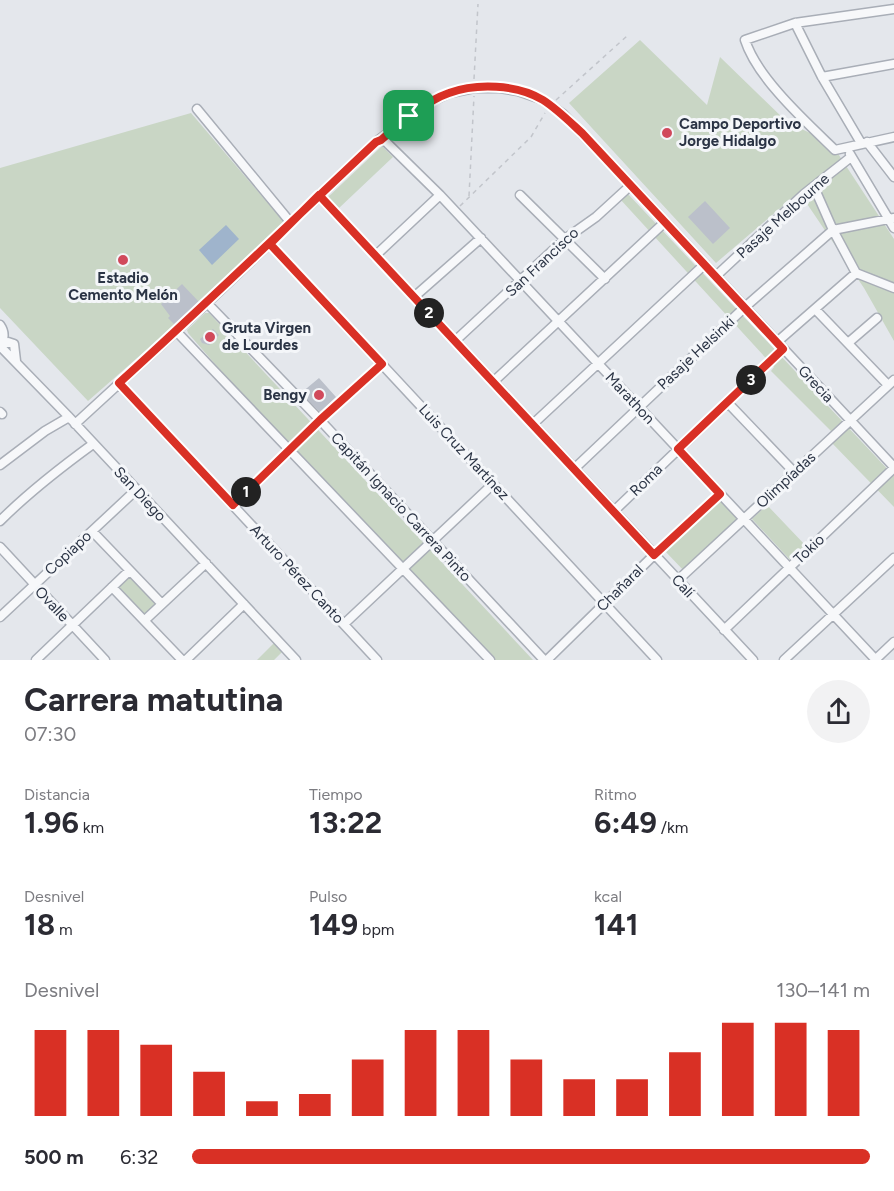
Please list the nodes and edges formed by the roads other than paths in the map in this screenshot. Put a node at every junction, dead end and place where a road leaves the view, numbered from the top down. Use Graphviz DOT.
graph roads {
  1 [pos="894,9"];
  2 [pos="795,23"];
  3 [pos="894,64"];
  4 [pos="822,77"];
  5 [pos="197,109"];
  6 [pos="894,137"];
  7 [pos="381,140"];
  8 [pos="864,143"];
  9 [pos="846,147"];
  10 [pos="851,157"];
  11 [pos="894,177"];
  12 [pos="631,185"];
  13 [pos="814,187"];
  14 [pos="319,195"];
  15 [pos="440,195"];
  16 [pos="520,195"];
  17 [pos="891,218"];
  18 [pos="665,222"];
  19 [pos="291,223"];
  20 [pos="894,228"];
  21 [pos="833,230"];
  22 [pos="481,238"];
  23 [pos="565,239"];
  24 [pos="270,244"];
  25 [pos="375,256"];
  26 [pos="705,264"];
  27 [pos="856,273"];
  28 [pos="716,276"];
  29 [pos="605,279"];
  30 [pos="521,281"];
  31 [pos="894,288"];
  32 [pos="414,297"];
  33 [pos="207,303"];
  34 [pos="745,307"];
  35 [pos="815,309"];
  36 [pos="877,318"];
  37 [pos="560,321"];
  38 [pos="0,325"];
  39 [pos="176,331"];
  40 [pos="455,341"];
  41 [pos="848,343"];
  42 [pos="0,346"];
  43 [pos="780,346"];
  44 [pos="382,364"];
  45 [pos="600,364"];
  46 [pos="493,382"];
  47 [pos="891,382"];
  48 [pos="119,383"];
  49 [pos="728,403"];
  50 [pos="638,406"];
  51 [pos="69,417"];
  52 [pos="320,420"];
  53 [pos="850,420"];
  54 [pos="75,424"];
  55 [pos="533,424"];
  56 [pos="93,444"];
  57 [pos="678,449"];
  58 [pos="290,450"];
  59 [pos="893,463"];
  60 [pos="0,465"];
  61 [pos="574,469"];
  62 [pos="794,472"];
  63 [pos="493,484"];
  64 [pos="136,489"];
  65 [pos="720,494"];
  66 [pos="233,505"];
  67 [pos="614,511"];
  68 [pos="2,515"];
  69 [pos="744,519"];
  70 [pos="92,531"];
  71 [pos="433,541"];
  72 [pos="0,547"];
  73 [pos="654,555"];
  74 [pos="894,558"];
  75 [pos="206,563"];
  76 [pos="789,567"];
  77 [pos="402,569"];
  78 [pos="129,571"];
  79 [pos="678,580"];
  80 [pos="35,585"];
  81 [pos="112,587"];
  82 [pos="604,603"];
  83 [pos="162,604"];
  84 [pos="244,604"];
  85 [pos="833,614"];
  86 [pos="0,617"];
  87 [pos="145,620"];
  88 [pos="344,624"];
  89 [pos="73,626"];
  90 [pos="724,630"];
  91 [pos="894,642"];
  92 [pos="292,657"];
  93 [pos="36,660"];
  94 [pos="105,660"];
  95 [pos="184,660"];
  96 [pos="282,660"];
  97 [pos="377,660"];
  98 [pos="490,660"];
  99 [pos="546,660"];
  100 [pos="657,660"];
  101 [pos="753,660"];
  102 [pos="784,660"];
  103 [pos="876,660"];
  1 -- 2 [label="street"];
  2 -- 4 [label="street"];
  2 -- 9 [label="street"];
  3 -- 4 [label="street"];
  4 -- 8 [label="street"];
  5 -- 19 [label="street"];
  6 -- 8 [label="street"];
  7 -- 12 [label="street, Grecia"];
  7 -- 14 [label="street, Grecia"];
  7 -- 15 [label="street, Marathon"];
  8 -- 9 [label="street"];
  8 -- 11 [label="street"];
  9 -- 10 [label="street"];
  10 -- 13 [label="street, Pasaje Melbourne"];
  10 -- 17 [label="street"];
  12 -- 18 [label="street, Grecia"];
  12 -- 23 [label="street, San Francisco"];
  13 -- 21 [label="street"];
  13 -- 28 [label="street, Pasaje Melbourne"];
  14 -- 19 [label="street, Grecia"];
  14 -- 25 [label="street, Cali"];
  15 -- 22 [label="street, Marathon"];
  15 -- 25 [label="street"];
  16 -- 23 [label="street"];
  17 -- 20 [label="street"];
  17 -- 21 [label="street, Pasaje Helsinki"];
  18 -- 26 [label="street, Grecia"];
  18 -- 29 [label="street"];
  19 -- 24 [label="street, Grecia"];
  21 -- 27 [label="street"];
  21 -- 34 [label="street, Pasaje Helsinki"];
  22 -- 30 [label="street, Marathon"];
  22 -- 32 [label="street"];
  23 -- 29 [label="street"];
  23 -- 30 [label="street, San Francisco"];
  24 -- 33 [label="street, Grecia"];
  24 -- 44 [label="street, Luis Cruz Martínez"];
  25 -- 32 [label="street, Cali"];
  26 -- 28 [label="street, Grecia"];
  26 -- 45 [label="street"];
  27 -- 31 [label="street"];
  27 -- 35 [label="street, Roma"];
  28 -- 34 [label="street, Grecia"];
  29 -- 37 [label="street"];
  30 -- 37 [label="street, Marathon"];
  30 -- 40 [label="street, San Francisco"];
  32 -- 40 [label="street, Cali"];
  33 -- 39 [label="street, Grecia"];
  33 -- 52 [label="street, Capitán Ignacio Carrera Pinto"];
  34 -- 43 [label="street, Grecia"];
  34 -- 50 [label="street, Pasaje Helsinki"];
  35 -- 41 [label="street"];
  35 -- 43 [label="street, Roma"];
  36 -- 41 [label="street"];
  37 -- 45 [label="street, Marathon"];
  37 -- 46 [label="street"];
  38 -- 42 [label="street, San Diego"];
  39 -- 48 [label="street, Grecia"];
  39 -- 58 [label="street"];
  40 -- 46 [label="street, Cali"];
  41 -- 47 [label="street"];
  42 -- 51 [label="street, San Diego"];
  43 -- 49 [label="street, Roma"];
  43 -- 53 [label="street, Grecia"];
  44 -- 52 [label="street"];
  44 -- 63 [label="street, Luis Cruz Martínez"];
  45 -- 50 [label="street, Marathon"];
  45 -- 55 [label="street"];
  46 -- 55 [label="street, Cali"];
  47 -- 53 [label="street, Olimpíadas"];
  48 -- 54 [label="street, Grecia"];
  48 -- 66 [label="street, Arturo Pérez Canto"];
  49 -- 57 [label="street, Roma"];
  49 -- 62 [label="street"];
  50 -- 57 [label="street, Marathon"];
  50 -- 61 [label="street, Pasaje Helsinki"];
  51 -- 54 [label="street, San Diego"];
  51 -- 60 [label="street"];
  52 -- 58 [label="street"];
  52 -- 71 [label="street, Capitán Ignacio Carrera Pinto"];
  53 -- 59 [label="street, Grecia"];
  53 -- 62 [label="street, Olimpíadas"];
  54 -- 56 [label="street, San Diego"];
  55 -- 61 [label="street, Cali"];
  56 -- 64 [label="street, San Diego"];
  56 -- 68 [label="street"];
  57 -- 65 [label="street, Marathon"];
  57 -- 67 [label="street, Roma"];
  58 -- 66 [label="street"];
  58 -- 77 [label="street"];
  59 -- 76 [label="street, Tokio"];
  61 -- 67 [label="street, Cali"];
  62 -- 69 [label="street, Olimpíadas"];
  63 -- 71 [label="street"];
  63 -- 82 [label="street, Luis Cruz Martínez"];
  64 -- 70 [label="street, Copiapo"];
  64 -- 75 [label="street, San Diego"];
  65 -- 69 [label="street, Marathon"];
  65 -- 73 [label="street, Chañaral"];
  66 -- 88 [label="street, Arturo Pérez Canto"];
  67 -- 73 [label="street, Cali"];
  69 -- 76 [label="street, Marathon"];
  69 -- 79 [label="street, Olimpíadas"];
  70 -- 78 [label="street"];
  70 -- 80 [label="street, Copiapo"];
  71 -- 77 [label="street"];
  71 -- 99 [label="street, Capitán Ignacio Carrera Pinto"];
  72 -- 80 [label="street, Ovalle"];
  73 -- 79 [label="street, Cali"];
  73 -- 82 [label="street, Chañaral"];
  74 -- 85 [label="street"];
  75 -- 83 [label="street"];
  75 -- 84 [label="street, San Diego"];
  76 -- 85 [label="street, Marathon"];
  76 -- 90 [label="street, Tokio"];
  77 -- 88 [label="street"];
  77 -- 98 [label="street"];
  78 -- 81 [label="street"];
  78 -- 83 [label="street"];
  79 -- 90 [label="street, Cali"];
  80 -- 86 [label="street, Copiapo"];
  80 -- 89 [label="street, Ovalle"];
  81 -- 87 [label="street"];
  81 -- 89 [label="street"];
  82 -- 99 [label="street, Chañaral"];
  82 -- 100 [label="street, Luis Cruz Martínez"];
  83 -- 87 [label="street"];
  84 -- 92 [label="street, San Diego"];
  84 -- 95 [label="street"];
  85 -- 102 [label="street"];
  85 -- 103 [label="street, Marathon"];
  87 -- 95 [label="street"];
  88 -- 97 [label="street, Arturo Pérez Canto"];
  89 -- 93 [label="street"];
  89 -- 94 [label="street, Ovalle"];
  90 -- 101 [label="street, Cali"];
  91 -- 103 [label="street"];
  92 -- 96 [label="street"];
}
